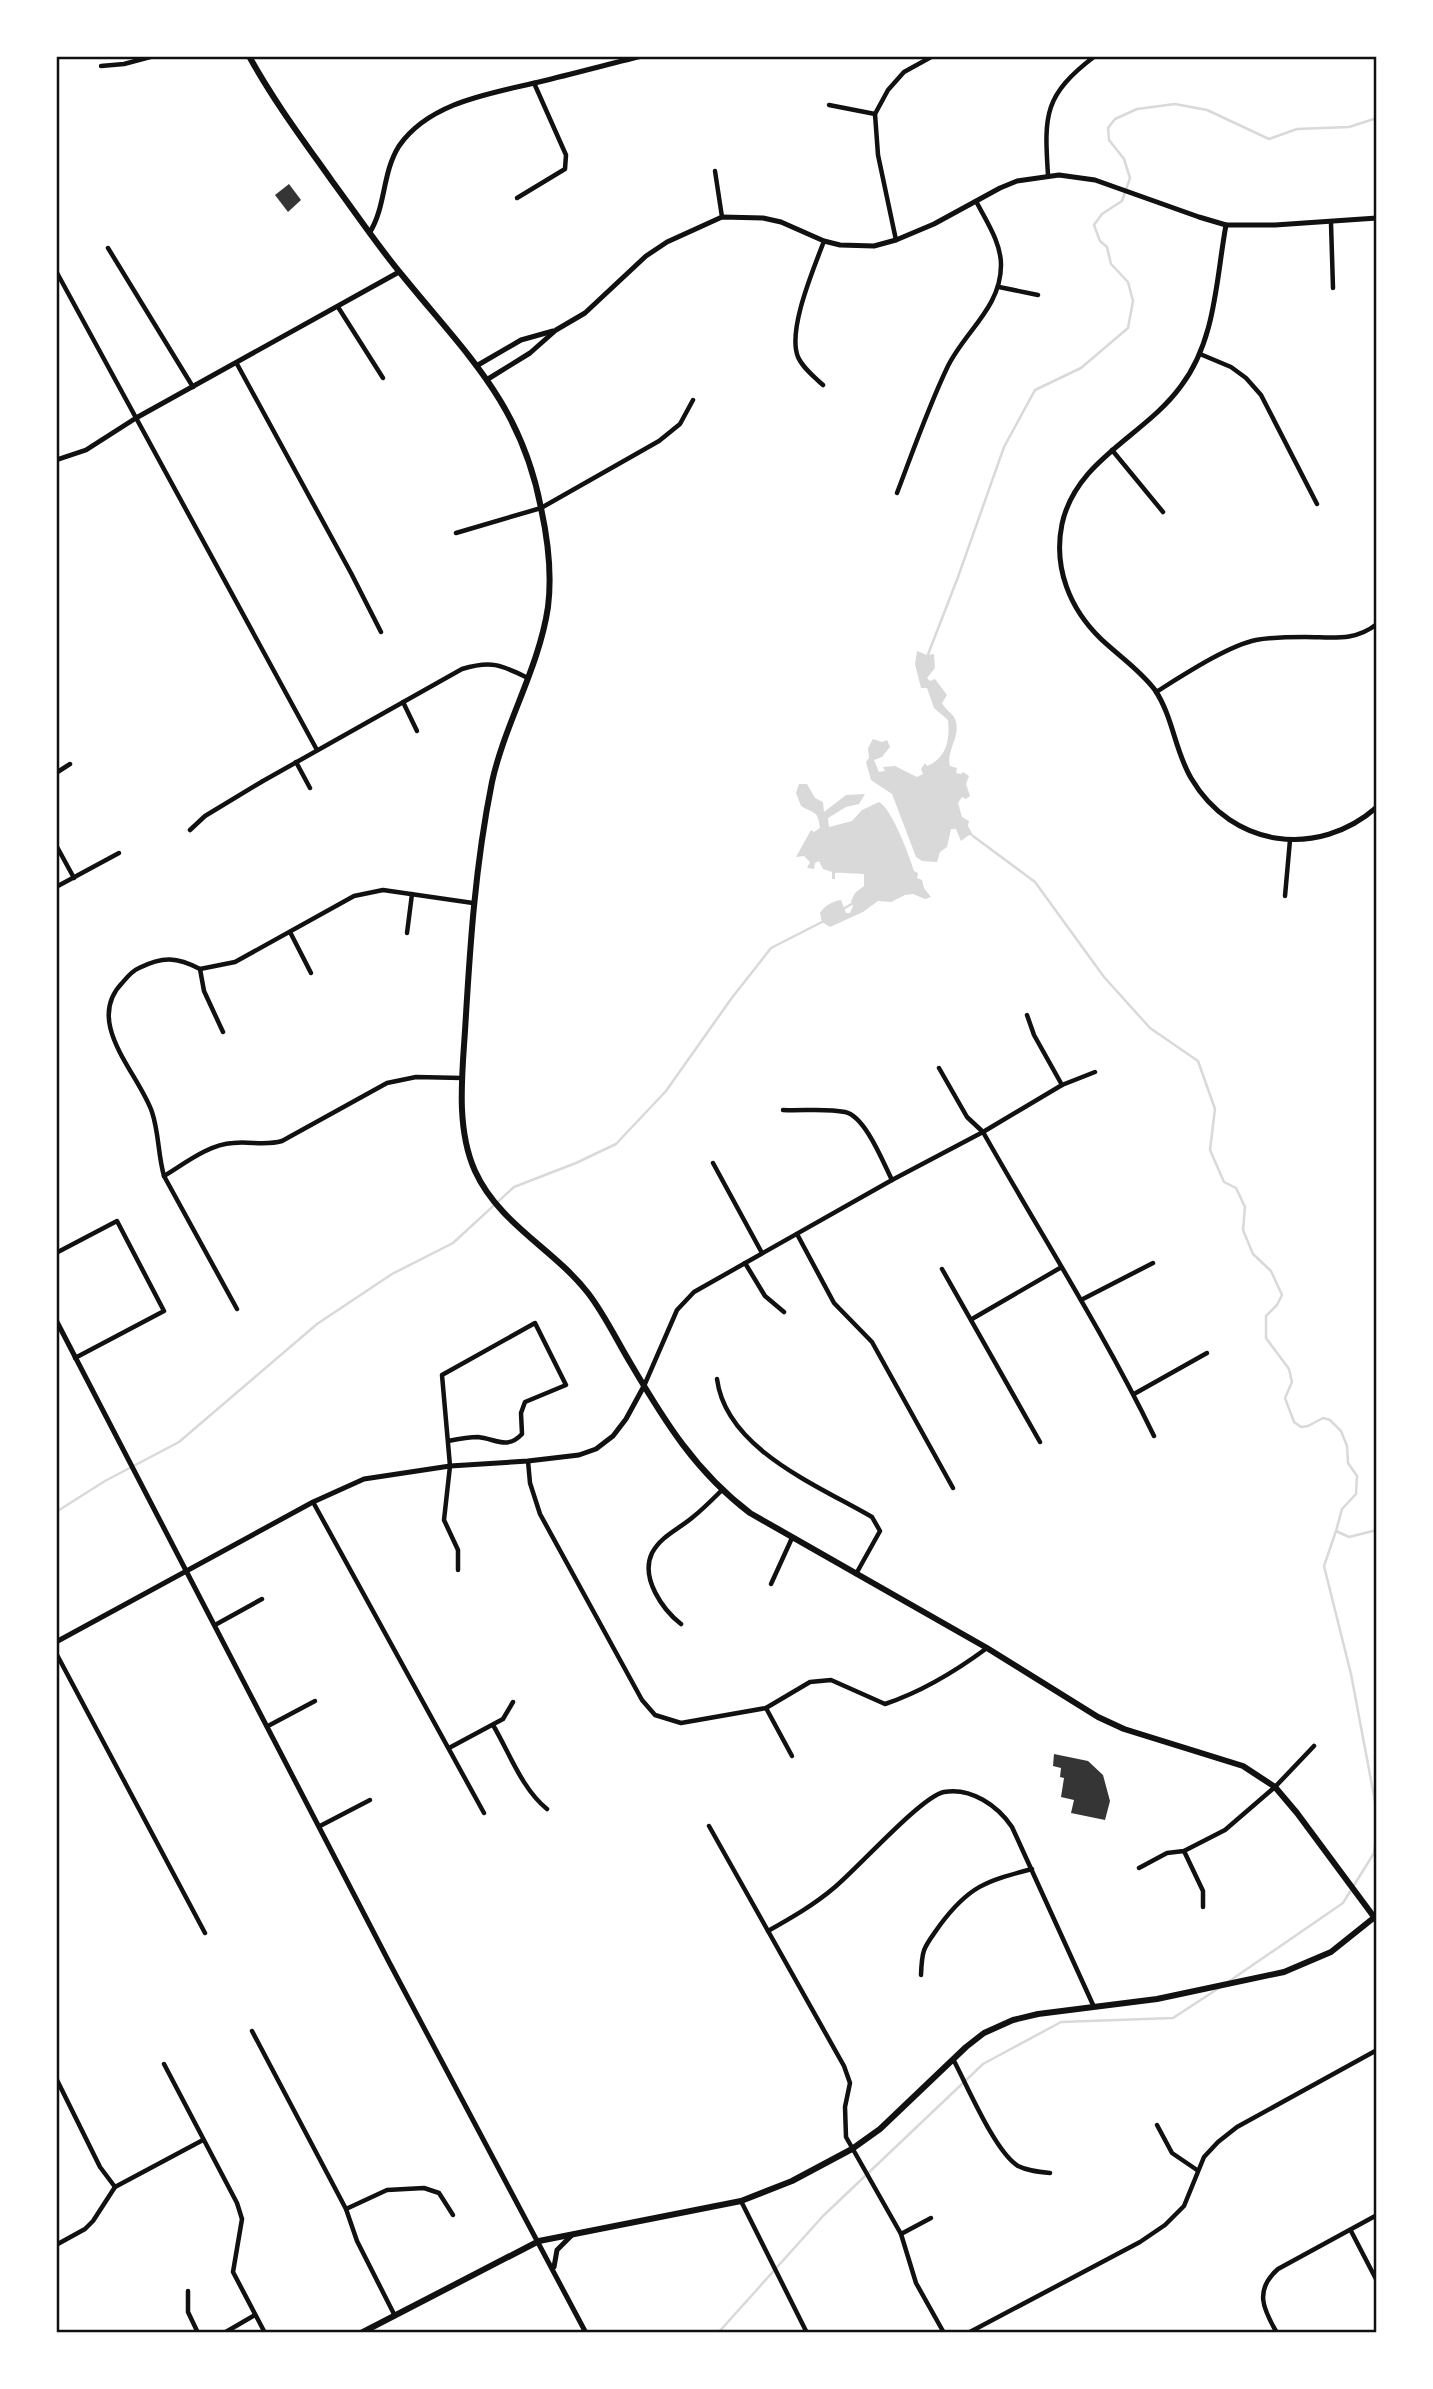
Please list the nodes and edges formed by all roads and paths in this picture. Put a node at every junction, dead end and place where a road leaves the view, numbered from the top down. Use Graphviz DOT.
graph roads {
  1 [pos="154,56"];
  2 [pos="249,56"];
  3 [pos="642,56"];
  4 [pos="933,56"];
  5 [pos="1095,56"];
  6 [pos="1278,56"];
  7 [pos="1288,56"];
  8 [pos="101,66"];
  9 [pos="534,83"];
  10 [pos="830,104"];
  11 [pos="875,114"];
  12 [pos="715,171"];
  13 [pos="1048,175"];
  14 [pos="517,198"];
  15 [pos="976,201"];
  16 [pos="722,217"];
  17 [pos="1377,218"];
  18 [pos="1331,223"];
  19 [pos="1226,225"];
  20 [pos="370,232"];
  21 [pos="896,240"];
  22 [pos="824,241"];
  23 [pos="108,248"];
  24 [pos="56,271"];
  25 [pos="399,272"];
  26 [pos="999,287"];
  27 [pos="1333,288"];
  28 [pos="1038,295"];
  29 [pos="338,307"];
  30 [pos="556,330"];
  31 [pos="1200,354"];
  32 [pos="237,364"];
  33 [pos="478,365"];
  34 [pos="383,378"];
  35 [pos="488,379"];
  36 [pos="823,385"];
  37 [pos="192,387"];
  38 [pos="693,400"];
  39 [pos="136,418"];
  40 [pos="1112,450"];
  41 [pos="56,460"];
  42 [pos="897,493"];
  43 [pos="1317,504"];
  44 [pos="541,508"];
  45 [pos="1163,512"];
  46 [pos="456,533"];
  47 [pos="1377,624"];
  48 [pos="381,632"];
  49 [pos="528,678"];
  50 [pos="1156,692"];
  51 [pos="403,702"];
  52 [pos="417,731"];
  53 [pos="317,750"];
  54 [pos="296,762"];
  55 [pos="70,764"];
  56 [pos="56,773"];
  57 [pos="310,788"];
  58 [pos="1377,807"];
  59 [pos="190,831"];
  60 [pos="1290,840"];
  61 [pos="56,845"];
  62 [pos="119,853"];
  63 [pos="74,878"];
  64 [pos="56,887"];
  65 [pos="412,894"];
  66 [pos="1285,897"];
  67 [pos="473,903"];
  68 [pos="290,932"];
  69 [pos="407,933"];
  70 [pos="200,970"];
  71 [pos="311,973"];
  72 [pos="1027,1015"];
  73 [pos="223,1032"];
  74 [pos="939,1068"];
  75 [pos="1095,1072"];
  76 [pos="462,1078"];
  77 [pos="1062,1085"];
  78 [pos="783,1110"];
  79 [pos="983,1132"];
  80 [pos="713,1163"];
  81 [pos="164,1176"];
  82 [pos="892,1180"];
  83 [pos="797,1234"];
  84 [pos="56,1253"];
  85 [pos="762,1253"];
  86 [pos="1153,1262"];
  87 [pos="745,1263"];
  88 [pos="1060,1268"];
  89 [pos="942,1269"];
  90 [pos="1081,1300"];
  91 [pos="237,1309"];
  92 [pos="784,1312"];
  93 [pos="972,1319"];
  94 [pos="56,1320"];
  95 [pos="1207,1353"];
  96 [pos="75,1358"];
  97 [pos="717,1380"];
  98 [pos="644,1387"];
  99 [pos="1133,1394"];
  100 [pos="1154,1436"];
  101 [pos="448,1441"];
  102 [pos="1040,1442"];
  103 [pos="528,1461"];
  104 [pos="450,1466"];
  105 [pos="953,1488"];
  106 [pos="721,1491"];
  107 [pos="313,1502"];
  108 [pos="792,1538"];
  109 [pos="458,1570"];
  110 [pos="185,1571"];
  111 [pos="856,1574"];
  112 [pos="771,1584"];
  113 [pos="262,1599"];
  114 [pos="681,1624"];
  115 [pos="215,1625"];
  116 [pos="56,1642"];
  117 [pos="986,1648"];
  118 [pos="56,1653"];
  119 [pos="315,1701"];
  120 [pos="513,1702"];
  121 [pos="766,1708"];
  122 [pos="493,1725"];
  123 [pos="268,1726"];
  124 [pos="1314,1746"];
  125 [pos="449,1748"];
  126 [pos="792,1756"];
  127 [pos="1275,1787"];
  128 [pos="370,1800"];
  129 [pos="547,1809"];
  130 [pos="484,1813"];
  131 [pos="320,1826"];
  132 [pos="709,1826"];
  133 [pos="1184,1851"];
  134 [pos="1139,1868"];
  135 [pos="1032,1869"];
  136 [pos="1203,1907"];
  137 [pos="1376,1918"];
  138 [pos="768,1931"];
  139 [pos="205,1933"];
  140 [pos="921,1975"];
  141 [pos="1094,2007"];
  142 [pos="252,2031"];
  143 [pos="1377,2050"];
  144 [pos="953,2058"];
  145 [pos="164,2064"];
  146 [pos="56,2078"];
  147 [pos="1157,2125"];
  148 [pos="204,2140"];
  149 [pos="852,2149"];
  150 [pos="1197,2170"];
  151 [pos="1050,2173"];
  152 [pos="115,2187"];
  153 [pos="741,2201"];
  154 [pos="346,2209"];
  155 [pos="453,2215"];
  156 [pos="1377,2215"];
  157 [pos="931,2218"];
  158 [pos="1352,2231"];
  159 [pos="575,2234"];
  160 [pos="901,2234"];
  161 [pos="539,2241"];
  162 [pos="56,2245"];
  163 [pos="554,2270"];
  164 [pos="1377,2281"];
  165 [pos="188,2291"];
  166 [pos="256,2315"];
  167 [pos="394,2316"];
  168 [pos="198,2333"];
  169 [pos="224,2333"];
  170 [pos="265,2333"];
  171 [pos="361,2333"];
  172 [pos="586,2333"];
  173 [pos="807,2333"];
  174 [pos="944,2333"];
  175 [pos="968,2333"];
  176 [pos="1277,2333"];
  1 -- 8 [label="street"];
  2 -- 20 [label="main road"];
  3 -- 9 [label="street"];
  4 -- 11 [label="street"];
  5 -- 13 [label="street"];
  6 -- 7 [label="street"];
  9 -- 14 [label="street"];
  9 -- 20 [label="street"];
  10 -- 11 [label="street"];
  11 -- 21 [label="street"];
  12 -- 16 [label="street"];
  13 -- 15 [label="street"];
  13 -- 19 [label="street"];
  15 -- 21 [label="street"];
  15 -- 26 [label="street"];
  16 -- 22 [label="street"];
  16 -- 30 [label="street"];
  17 -- 18 [label="street"];
  18 -- 19 [label="street"];
  18 -- 27 [label="street"];
  19 -- 31 [label="street"];
  20 -- 25 [label="main road"];
  21 -- 22 [label="street"];
  22 -- 36 [label="street"];
  23 -- 37 [label="street"];
  24 -- 39 [label="street"];
  25 -- 29 [label="street"];
  25 -- 33 [label="main road"];
  26 -- 28 [label="street"];
  26 -- 42 [label="street"];
  29 -- 32 [label="street"];
  29 -- 34 [label="street"];
  30 -- 33 [label="street"];
  30 -- 35 [label="street"];
  31 -- 40 [label="street"];
  31 -- 43 [label="street"];
  32 -- 37 [label="street"];
  32 -- 48 [label="street"];
  33 -- 35 [label="main road"];
  35 -- 44 [label="main road"];
  37 -- 39 [label="street"];
  38 -- 44 [label="street"];
  39 -- 41 [label="street"];
  39 -- 53 [label="street"];
  40 -- 45 [label="street"];
  40 -- 50 [label="street"];
  44 -- 46 [label="street"];
  44 -- 49 [label="main road"];
  47 -- 50 [label="street"];
  49 -- 51 [label="street"];
  49 -- 67 [label="main road"];
  50 -- 60 [label="street"];
  51 -- 52 [label="street"];
  51 -- 53 [label="street"];
  53 -- 54 [label="street"];
  54 -- 57 [label="street"];
  54 -- 59 [label="street"];
  55 -- 56 [label="street"];
  58 -- 60 [label="street"];
  60 -- 66 [label="street"];
  61 -- 63 [label="street"];
  62 -- 63 [label="street"];
  63 -- 64 [label="street"];
  65 -- 67 [label="street"];
  65 -- 68 [label="street"];
  65 -- 69 [label="street"];
  67 -- 76 [label="main road"];
  68 -- 70 [label="street"];
  68 -- 71 [label="street"];
  70 -- 73 [label="street"];
  70 -- 81 [label="street"];
  72 -- 77 [label="street"];
  74 -- 79 [label="street"];
  75 -- 77 [label="street"];
  76 -- 81 [label="street"];
  76 -- 98 [label="main road"];
  77 -- 79 [label="street"];
  78 -- 82 [label="street"];
  79 -- 82 [label="street"];
  79 -- 88 [label="street"];
  80 -- 85 [label="street"];
  81 -- 91 [label="street"];
  82 -- 83 [label="street"];
  83 -- 85 [label="street"];
  83 -- 105 [label="street"];
  84 -- 96 [label="street"];
  85 -- 87 [label="street"];
  86 -- 90 [label="street"];
  87 -- 92 [label="street"];
  87 -- 98 [label="street"];
  88 -- 90 [label="street"];
  88 -- 93 [label="street"];
  89 -- 93 [label="street"];
  90 -- 99 [label="street"];
  93 -- 102 [label="street"];
  94 -- 96 [label="street"];
  95 -- 99 [label="street"];
  96 -- 110 [label="street"];
  97 -- 111 [label="street"];
  98 -- 103 [label="street"];
  98 -- 106 [label="main road"];
  99 -- 100 [label="street"];
  101 -- 101 [label="street"];
  101 -- 104 [label="street"];
  103 -- 104 [label="street"];
  103 -- 121 [label="street"];
  104 -- 107 [label="street"];
  104 -- 109 [label="street"];
  106 -- 108 [label="main road"];
  106 -- 114 [label="street"];
  107 -- 110 [label="street"];
  107 -- 125 [label="street"];
  108 -- 111 [label="main road"];
  108 -- 112 [label="street"];
  110 -- 115 [label="street"];
  110 -- 116 [label="street"];
  111 -- 117 [label="main road"];
  113 -- 115 [label="street"];
  115 -- 123 [label="street"];
  117 -- 121 [label="street"];
  117 -- 127 [label="main road"];
  118 -- 139 [label="street"];
  119 -- 123 [label="street"];
  120 -- 122 [label="street"];
  121 -- 126 [label="street"];
  122 -- 125 [label="street"];
  122 -- 129 [label="street"];
  123 -- 131 [label="street"];
  124 -- 127 [label="street"];
  125 -- 130 [label="street"];
  127 -- 133 [label="street"];
  127 -- 137 [label="main road"];
  128 -- 131 [label="street"];
  131 -- 161 [label="street"];
  132 -- 138 [label="street"];
  133 -- 134 [label="street"];
  133 -- 136 [label="street"];
  135 -- 138 [label="street"];
  135 -- 140 [label="street"];
  135 -- 141 [label="street"];
  137 -- 141 [label="main road"];
  138 -- 149 [label="street"];
  141 -- 144 [label="main road"];
  142 -- 154 [label="street"];
  143 -- 150 [label="street"];
  144 -- 149 [label="main road"];
  144 -- 151 [label="street"];
  145 -- 148 [label="street"];
  146 -- 152 [label="street"];
  147 -- 150 [label="street"];
  148 -- 152 [label="street"];
  148 -- 166 [label="street"];
  149 -- 153 [label="main road"];
  149 -- 160 [label="street"];
  150 -- 175 [label="street"];
  152 -- 162 [label="street"];
  153 -- 159 [label="main road"];
  153 -- 173 [label="street"];
  154 -- 155 [label="street"];
  154 -- 167 [label="street"];
  156 -- 158 [label="street"];
  157 -- 160 [label="street"];
  158 -- 164 [label="street"];
  158 -- 176 [label="street"];
  159 -- 161 [label="main road"];
  159 -- 163 [label="street"];
  160 -- 174 [label="street"];
  161 -- 163 [label="street"];
  161 -- 167 [label="main road"];
  163 -- 172 [label="street"];
  165 -- 168 [label="street"];
  166 -- 169 [label="street"];
  166 -- 170 [label="street"];
  167 -- 171 [label="main road"];
}
